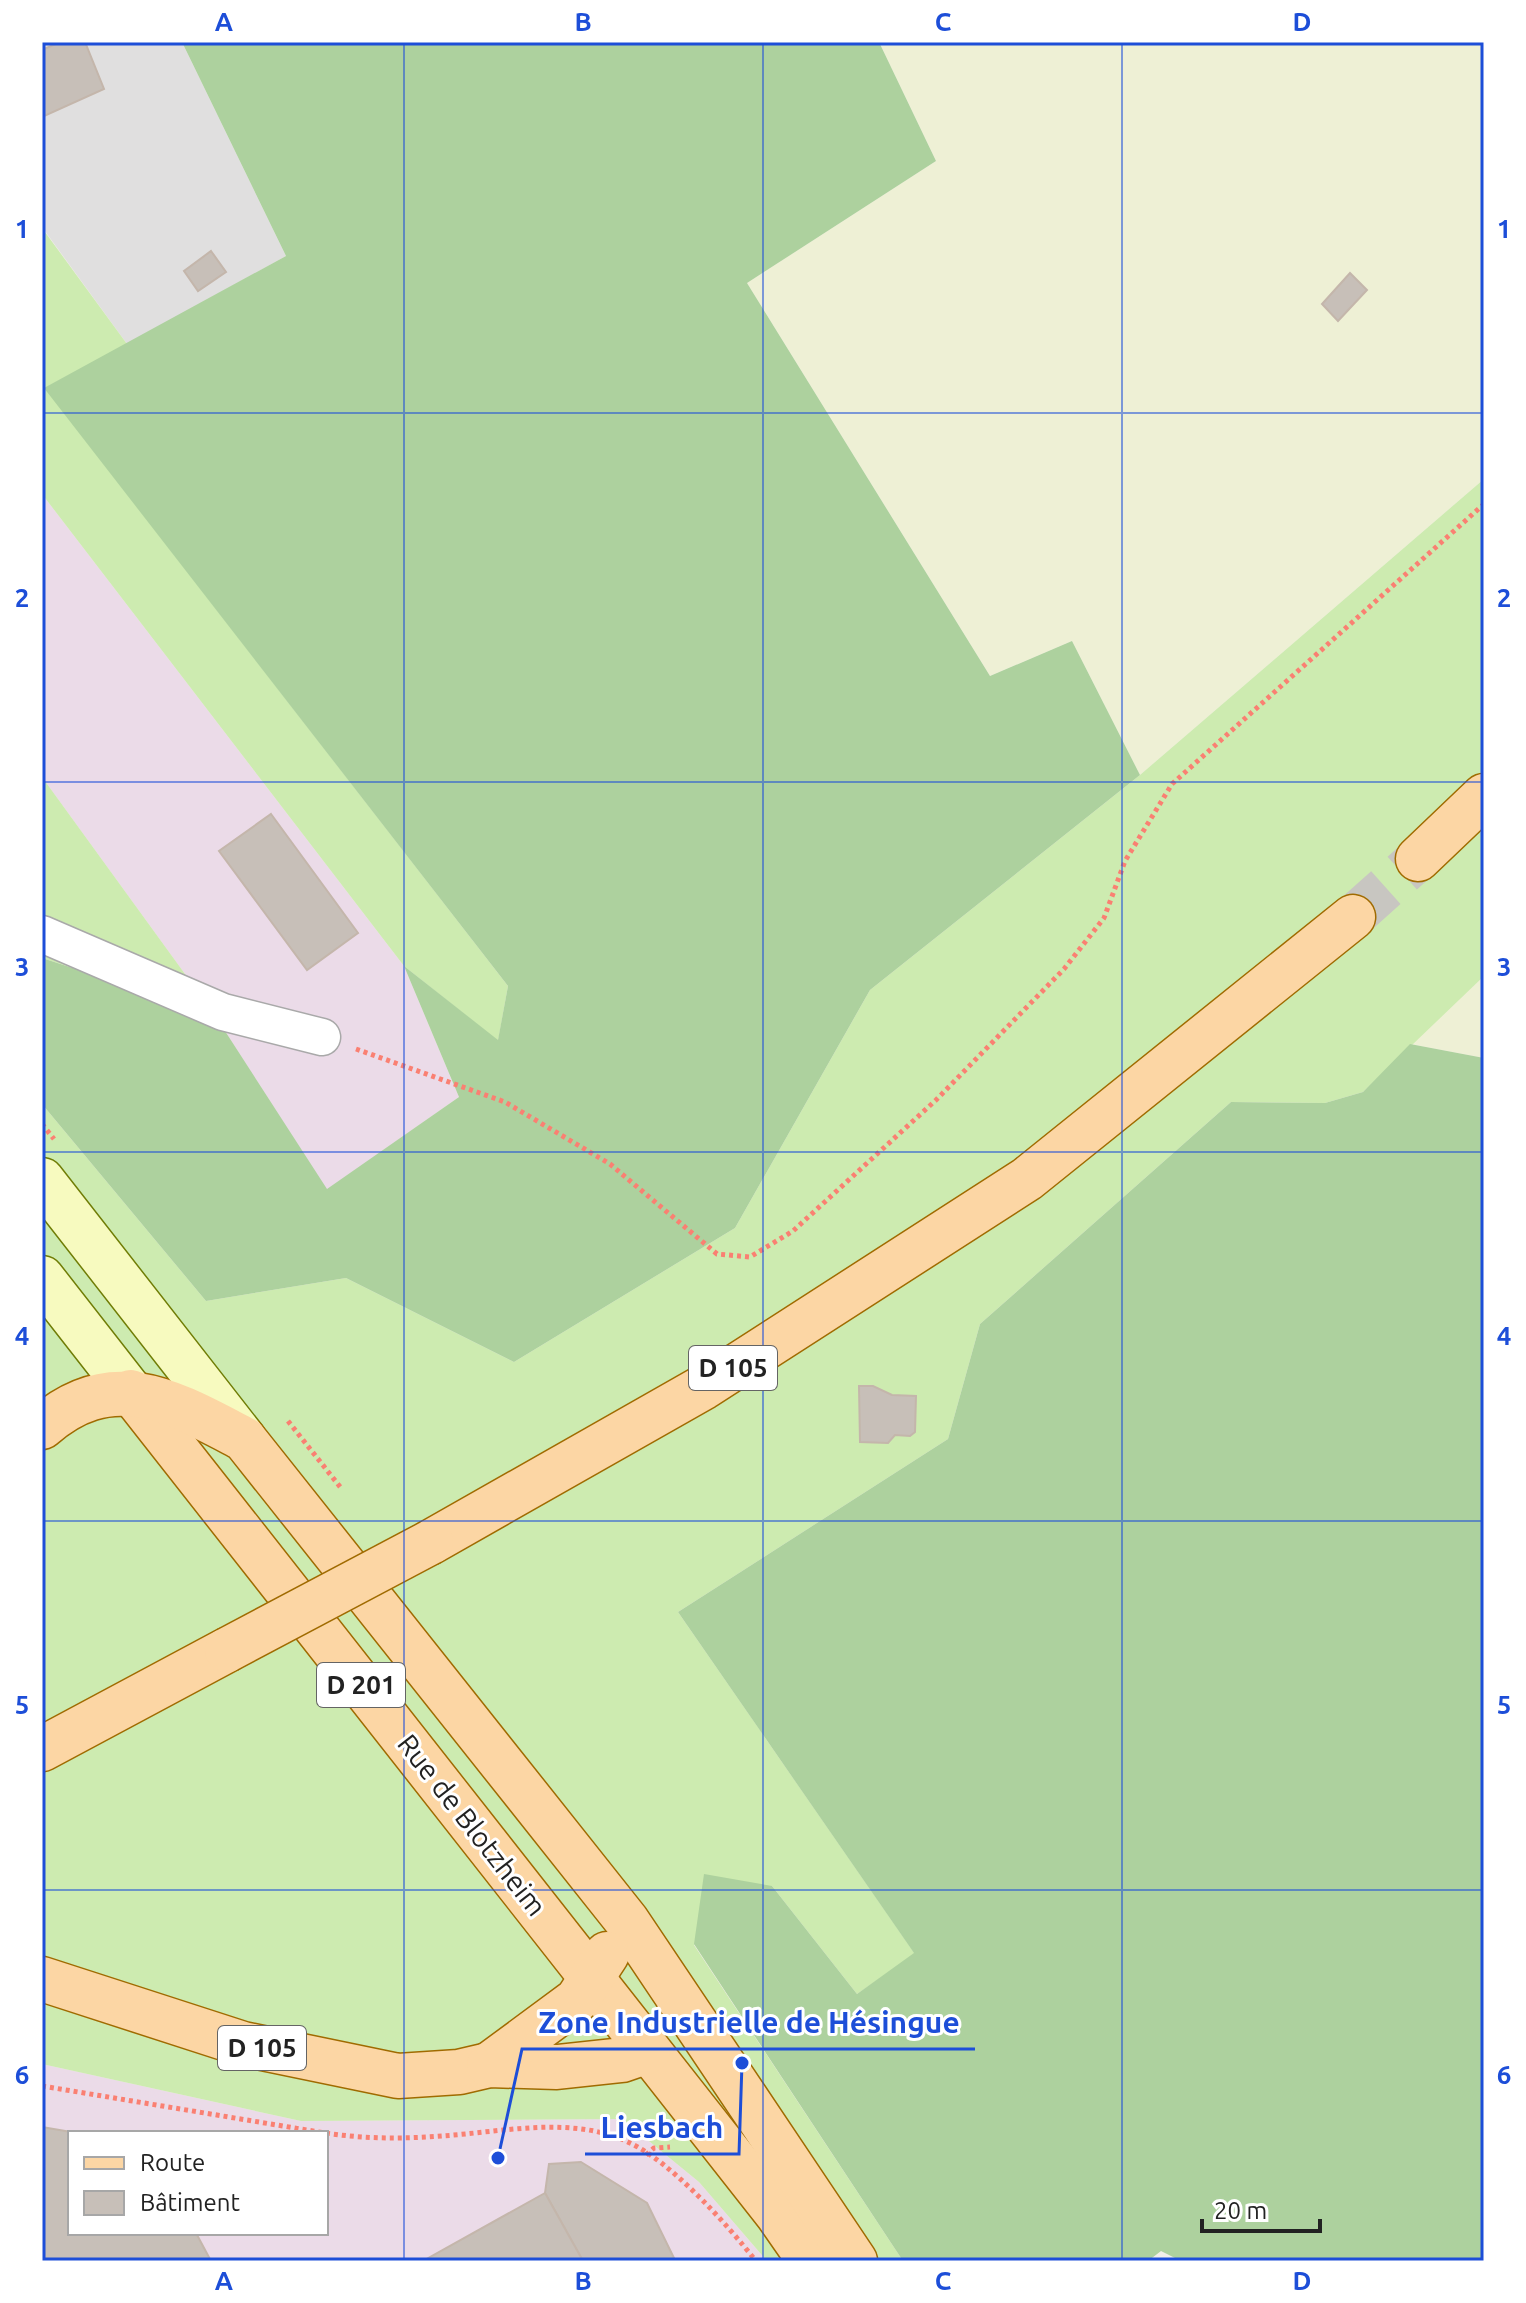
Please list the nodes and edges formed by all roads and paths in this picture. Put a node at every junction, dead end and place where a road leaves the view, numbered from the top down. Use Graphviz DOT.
graph roads {
  1 [pos="1484,504"];
  2 [pos="1484,796"];
  3 [pos="1418,859"];
  4 [pos="1353,917"];
  5 [pos="42,934"];
  6 [pos="322,1037"];
  7 [pos="42,1180"];
  8 [pos="42,1278"];
  9 [pos="131,1392"];
  10 [pos="42,1427"];
  11 [pos="244,1439"];
  12 [pos="42,1749"];
  13 [pos="627,1921"];
  14 [pos="592,1977"];
  15 [pos="42,1979"];
  16 [pos="648,2051"];
  17 [pos="489,2065"];
  18 [pos="42,2086"];
  19 [pos="314,2131"];
  20 [pos="328,2133"];
  21 [pos="752,2260"];
  22 [pos="810,2261"];
  23 [pos="855,2261"];
  1 -- 6 [label="path"];
  2 -- 3 [label="main road"];
  4 -- 12 [label="main road, D 105, bridge"];
  5 -- 6 [label="street"];
  7 -- 11 [label="main road, D 201"];
  8 -- 9 [label="main road, Rue de Blotzheim / D 201"];
  9 -- 10 [label="main road"];
  9 -- 11 [label="main road, D 201"];
  9 -- 14 [label="main road, Rue de Blotzheim / D 201"];
  11 -- 13 [label="main road, D 201"];
  13 -- 14 [label="main road, D 105"];
  13 -- 23 [label="main road, D 201"];
  14 -- 16 [label="main road, Rue de Blotzheim / D 201"];
  14 -- 17 [label="main road, D 105"];
  15 -- 17 [label="main road, D 105"];
  16 -- 17 [label="main road, D 105"];
  16 -- 22 [label="main road, Rue de Blotzheim / D 201"];
  18 -- 19 [label="path"];
  20 -- 21 [label="path"];
}
